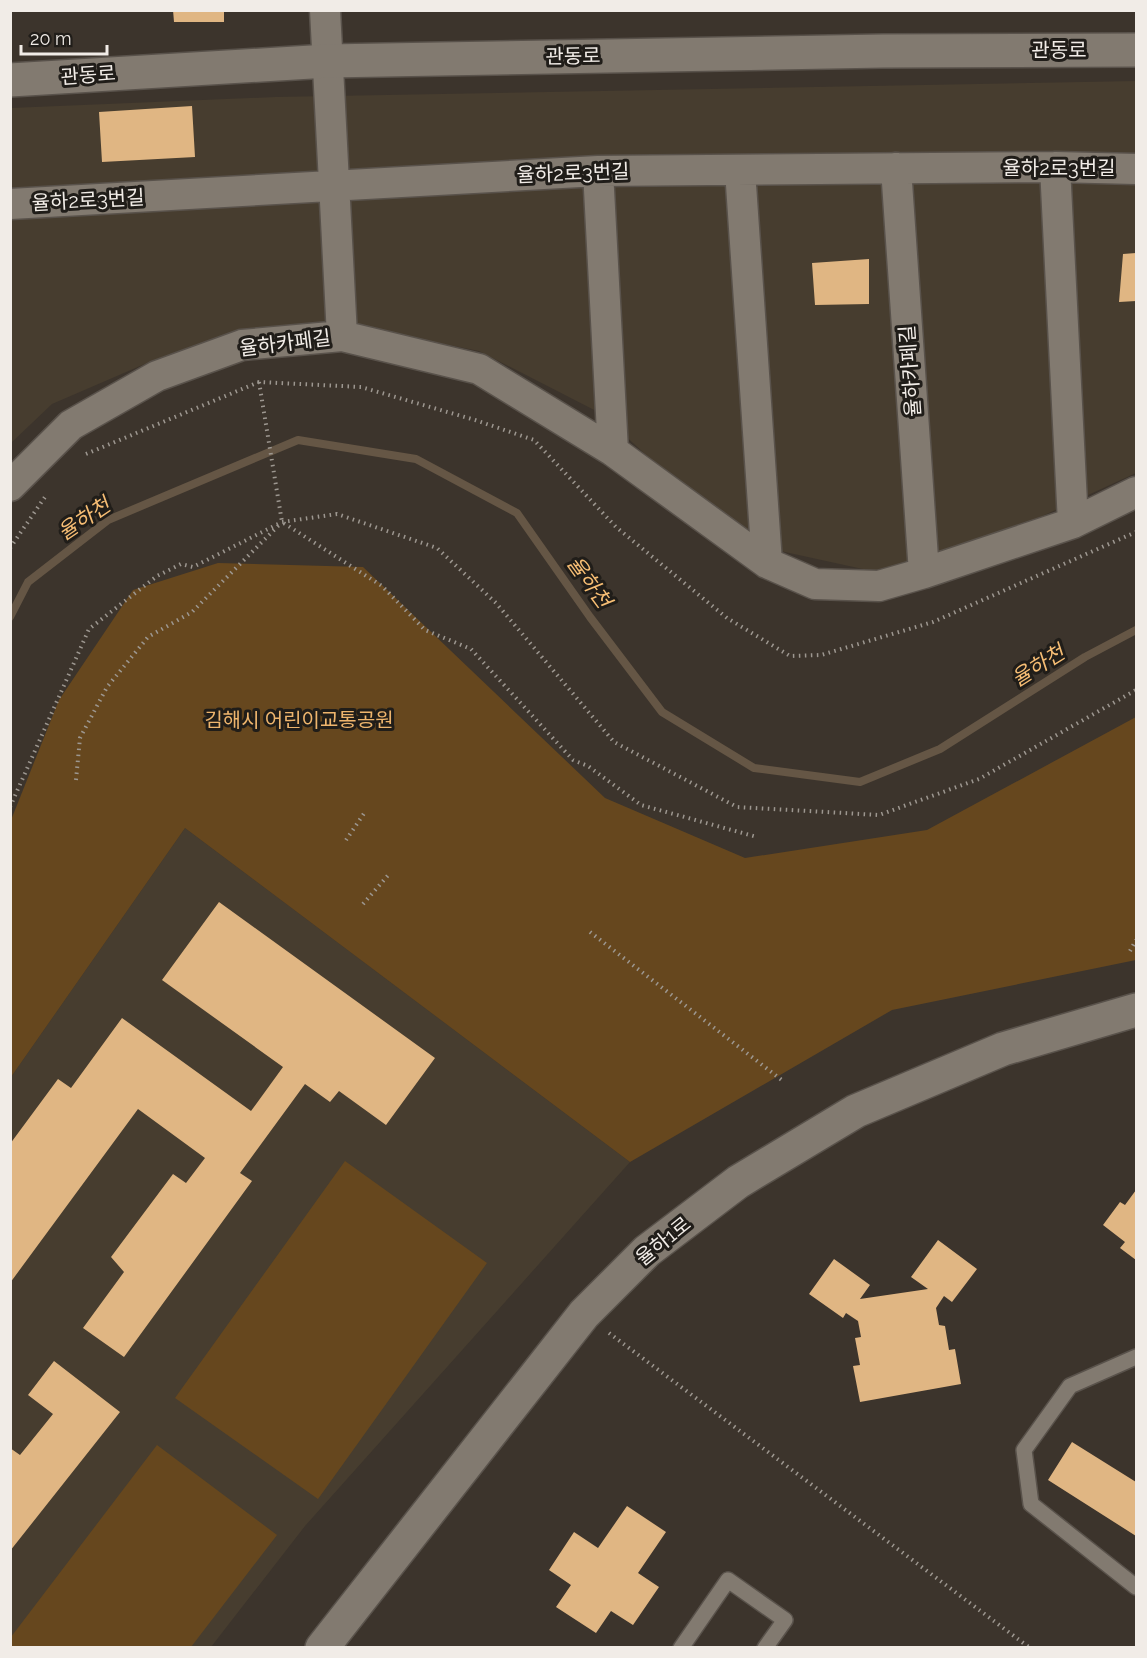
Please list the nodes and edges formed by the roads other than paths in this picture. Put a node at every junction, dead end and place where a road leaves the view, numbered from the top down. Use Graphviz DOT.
graph roads {
  1 [pos="325,10"];
  2 [pos="1137,50"];
  3 [pos="328,60"];
  4 [pos="10,80"];
  5 [pos="1055,167"];
  6 [pos="896,168"];
  7 [pos="1137,169"];
  8 [pos="740,170"];
  9 [pos="598,171"];
  10 [pos="335,185"];
  11 [pos="10,204"];
  12 [pos="342,336"];
  13 [pos="613,451"];
  14 [pos="10,486"];
  15 [pos="1137,492"];
  16 [pos="1073,522"];
  17 [pos="767,563"];
  18 [pos="924,573"];
  19 [pos="1137,1010"];
  20 [pos="1137,1357"];
  21 [pos="1137,1587"];
  22 [pos="322,1647"];
  23 [pos="681,1647"];
  24 [pos="765,1647"];
  1 -- 3 [label="street"];
  2 -- 3 [label="street, 관동로"];
  3 -- 4 [label="street, 관동로"];
  3 -- 10 [label="street"];
  5 -- 6 [label="street, 율하2로3번길"];
  5 -- 7 [label="street, 율하2로3번길"];
  5 -- 16 [label="street"];
  6 -- 8 [label="street, 율하2로3번길"];
  6 -- 18 [label="street, 율하카페길"];
  8 -- 9 [label="street, 율하2로3번길"];
  8 -- 17 [label="street"];
  9 -- 10 [label="street, 율하2로3번길"];
  9 -- 13 [label="street"];
  10 -- 11 [label="street, 율하2로3번길"];
  10 -- 12 [label="street"];
  12 -- 13 [label="street, 율하카페길"];
  12 -- 14 [label="street, 율하카페길"];
  13 -- 17 [label="street, 율하카페길"];
  15 -- 16 [label="street, 율하카페길"];
  16 -- 18 [label="street, 율하카페길"];
  17 -- 18 [label="street, 율하카페길"];
  19 -- 22 [label="street, 율하1로"];
  20 -- 21 [label="lane"];
  23 -- 24 [label="lane"];
}
